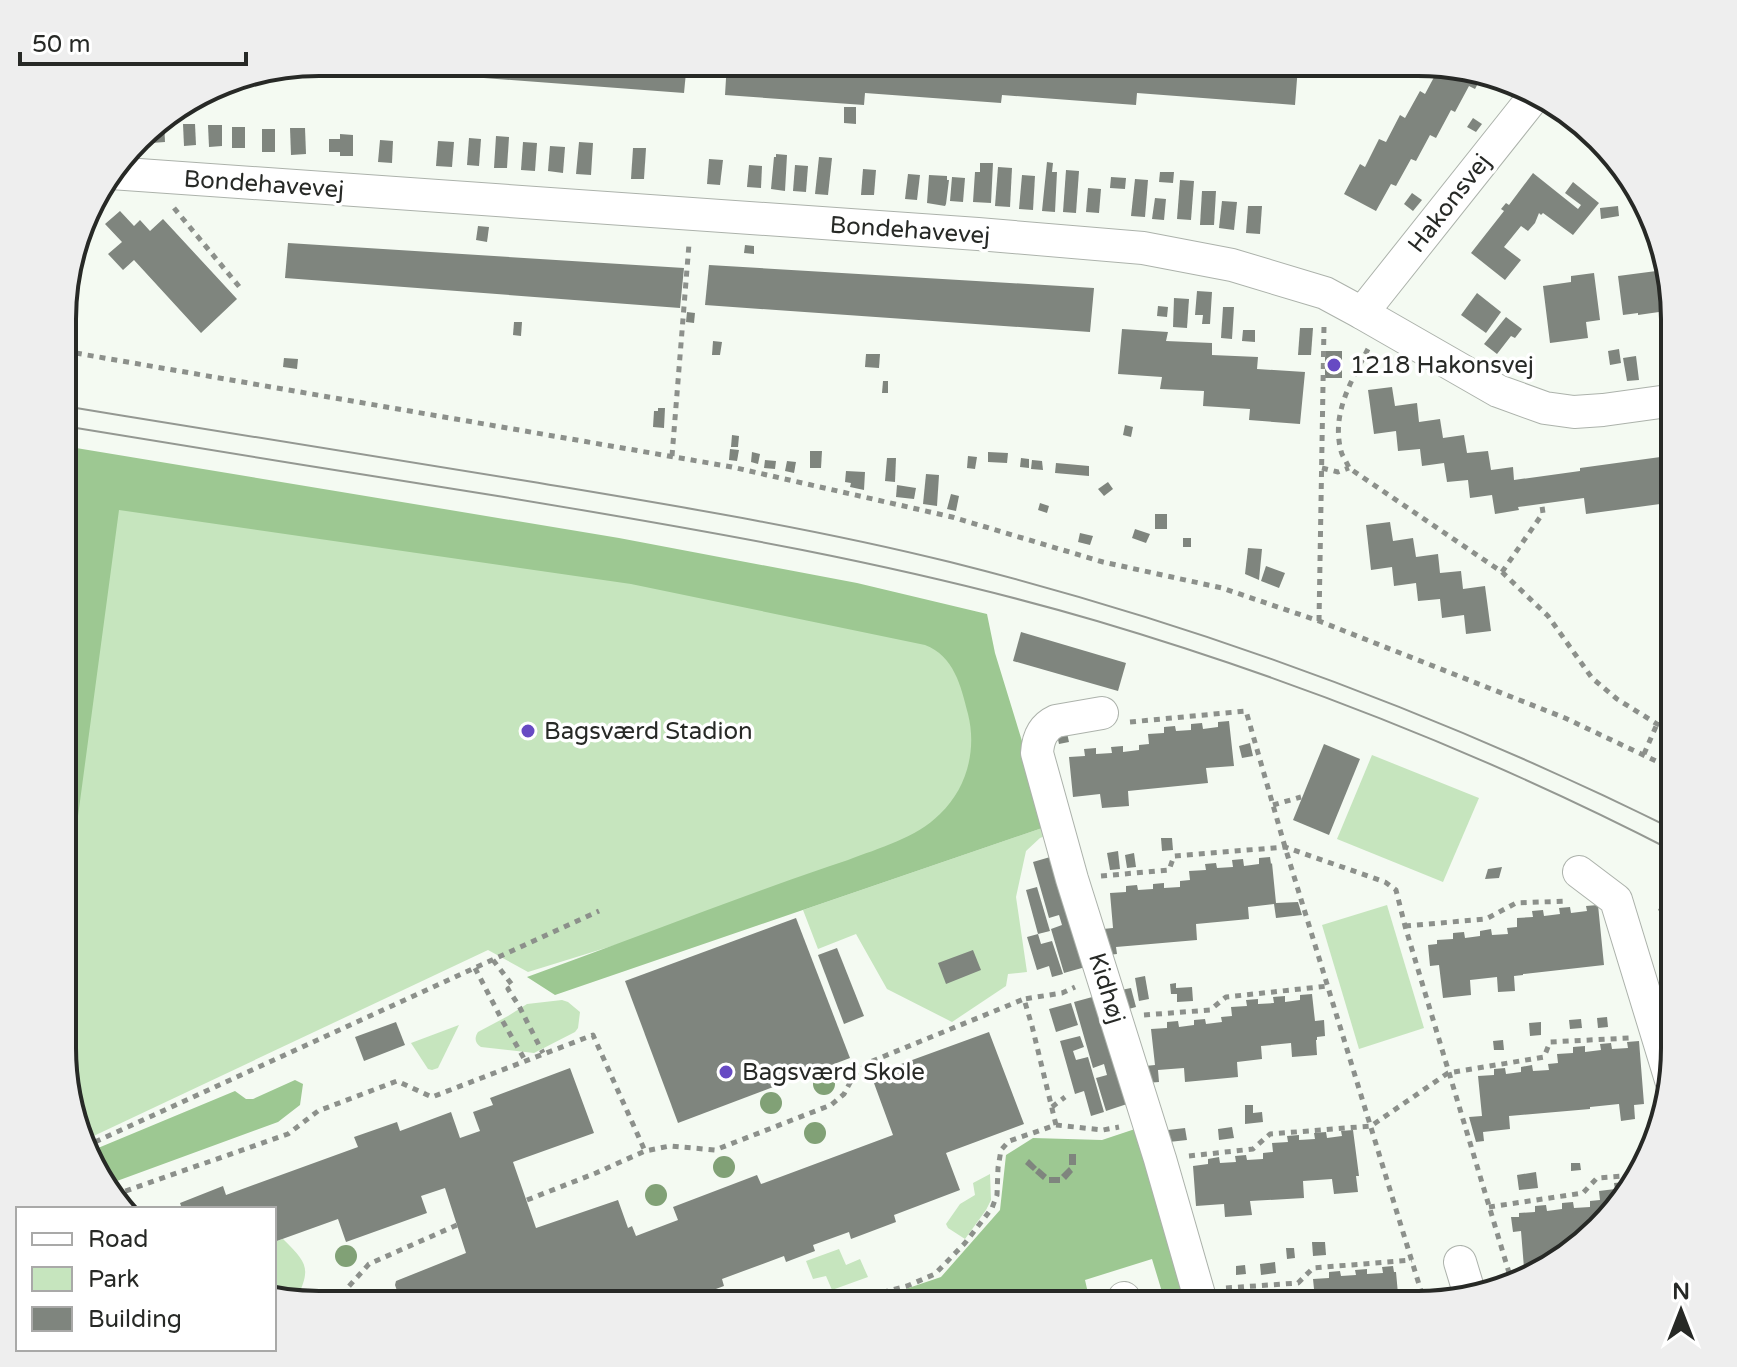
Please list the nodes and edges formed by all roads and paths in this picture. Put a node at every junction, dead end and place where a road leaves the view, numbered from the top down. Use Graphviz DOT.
graph roads {
  1 [pos="1529,103"];
  2 [pos="125,174"];
  3 [pos="147,176"];
  4 [pos="690,215"];
  5 [pos="242,290"];
  6 [pos="1325,293"];
  7 [pos="1372,318"];
  8 [pos="76,353"];
  9 [pos="1661,402"];
  10 [pos="672,456"];
  11 [pos="1322,468"];
  12 [pos="1349,468"];
  13 [pos="1542,506"];
  14 [pos="1502,572"];
  15 [pos="1319,621"];
  16 [pos="1102,713"];
  17 [pos="1657,724"];
  18 [pos="1660,725"];
  19 [pos="1644,754"];
  20 [pos="1660,762"];
  21 [pos="1301,797"];
  22 [pos="1273,805"];
  23 [pos="1285,847"];
  24 [pos="1579,872"];
  25 [pos="1072,879"];
  26 [pos="1616,900"];
  27 [pos="599,911"];
  28 [pos="1405,926"];
  29 [pos="493,960"];
  30 [pos="475,968"];
  31 [pos="1102,974"];
  32 [pos="1328,986"];
  33 [pos="1024,999"];
  34 [pos="1115,1017"];
  35 [pos="1657,1036"];
  36 [pos="1660,1046"];
  37 [pos="543,1053"];
  38 [pos="525,1060"];
  39 [pos="1448,1073"];
  40 [pos="1065,1097"];
  41 [pos="1052,1107"];
  42 [pos="1148,1119"];
  43 [pos="1056,1125"];
  44 [pos="1371,1126"];
  45 [pos="95,1142"];
  46 [pos="645,1151"];
  47 [pos="1160,1159"];
  48 [pos="1624,1176"];
  49 [pos="123,1192"];
  50 [pos="527,1200"];
  51 [pos="1489,1207"];
  52 [pos="457,1225"];
  53 [pos="1412,1260"];
  54 [pos="1460,1262"];
  55 [pos="1509,1274"];
  56 [pos="1467,1285"];
  57 [pos="346,1290"];
  58 [pos="890,1291"];
  59 [pos="1198,1291"];
  60 [pos="1243,1291"];
  61 [pos="1421,1291"];
  1 -- 7 [label="street, Hakonsvej"];
  2 -- 3 [label="street, Bondehavevej"];
  3 -- 4 [label="street, Bondehavevej"];
  3 -- 5 [label="path"];
  4 -- 6 [label="street, Bondehavevej"];
  4 -- 10 [label="path"];
  6 -- 7 [label="street, Bondehavevej"];
  6 -- 11 [label="path"];
  7 -- 9 [label="street, Bondehavevej"];
  7 -- 12 [label="path"];
  8 -- 10 [label="path"];
  10 -- 15 [label="path"];
  11 -- 12 [label="path"];
  11 -- 15 [label="path"];
  12 -- 14 [label="path"];
  13 -- 14 [label="path"];
  14 -- 17 [label="path"];
  15 -- 19 [label="path"];
  16 -- 22 [label="path"];
  16 -- 25 [label="street, Kidhøj"];
  17 -- 18 [label="path"];
  17 -- 19 [label="path"];
  19 -- 20 [label="path"];
  21 -- 22 [label="path"];
  22 -- 23 [label="path"];
  23 -- 25 [label="path"];
  23 -- 28 [label="path"];
  23 -- 32 [label="path"];
  24 -- 26 [label="street"];
  25 -- 31 [label="street, Kidhøj"];
  26 -- 28 [label="path"];
  26 -- 35 [label="street"];
  27 -- 29 [label="path"];
  28 -- 39 [label="path"];
  29 -- 30 [label="path"];
  29 -- 37 [label="path"];
  30 -- 38 [label="path"];
  30 -- 45 [label="path"];
  31 -- 33 [label="path"];
  31 -- 34 [label="street, Kidhøj"];
  32 -- 34 [label="path"];
  32 -- 44 [label="path"];
  33 -- 41 [label="path"];
  33 -- 46 [label="path"];
  34 -- 42 [label="street, Kidhøj"];
  35 -- 36 [label="street"];
  35 -- 39 [label="path"];
  37 -- 38 [label="path"];
  37 -- 46 [label="path"];
  38 -- 49 [label="path"];
  39 -- 44 [label="path"];
  39 -- 51 [label="path"];
  40 -- 41 [label="path"];
  41 -- 43 [label="path"];
  42 -- 43 [label="path"];
  42 -- 47 [label="street, Kidhøj"];
  43 -- 58 [label="path"];
  44 -- 47 [label="path"];
  44 -- 53 [label="path"];
  46 -- 50 [label="path"];
  47 -- 59 [label="street, Kidhøj"];
  48 -- 51 [label="path"];
  51 -- 55 [label="path"];
  52 -- 57 [label="path"];
  53 -- 60 [label="path"];
  53 -- 61 [label="path"];
  54 -- 56 [label="street"];
}
